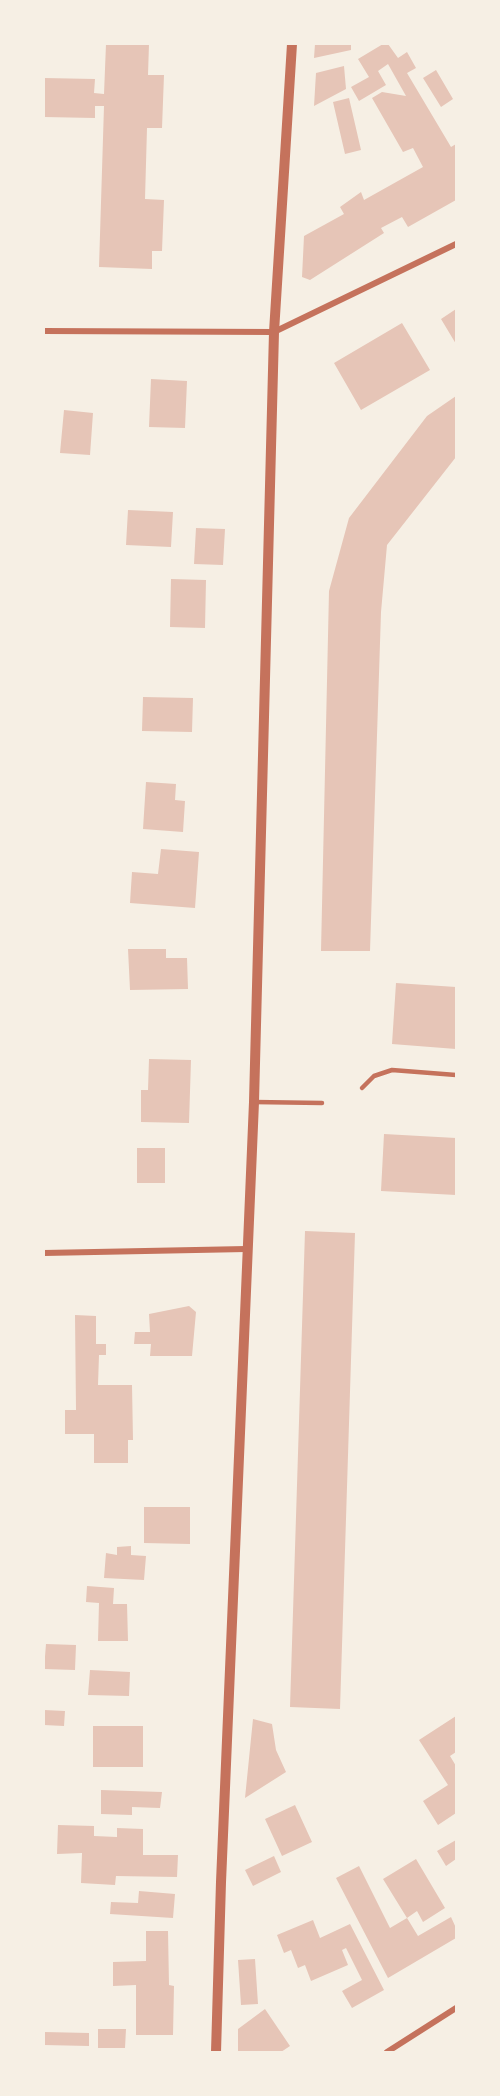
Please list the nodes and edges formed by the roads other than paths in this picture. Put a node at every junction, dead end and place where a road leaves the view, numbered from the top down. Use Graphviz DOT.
graph roads {
  1 [pos="292,44"];
  2 [pos="456,244"];
  3 [pos="44,331"];
  4 [pos="274,332"];
  5 [pos="456,1074"];
  6 [pos="362,1088"];
  7 [pos="254,1101"];
  8 [pos="322,1103"];
  9 [pos="246,1250"];
  10 [pos="44,1253"];
  11 [pos="456,2008"];
  12 [pos="216,2052"];
  13 [pos="387,2052"];
  1 -- 4 [label="street"];
  2 -- 4 [label="street"];
  3 -- 4 [label="street"];
  4 -- 7 [label="street"];
  5 -- 6 [label="lane"];
  7 -- 8 [label="lane"];
  7 -- 9 [label="street"];
  9 -- 10 [label="street"];
  9 -- 12 [label="street"];
  11 -- 13 [label="street"];
}
